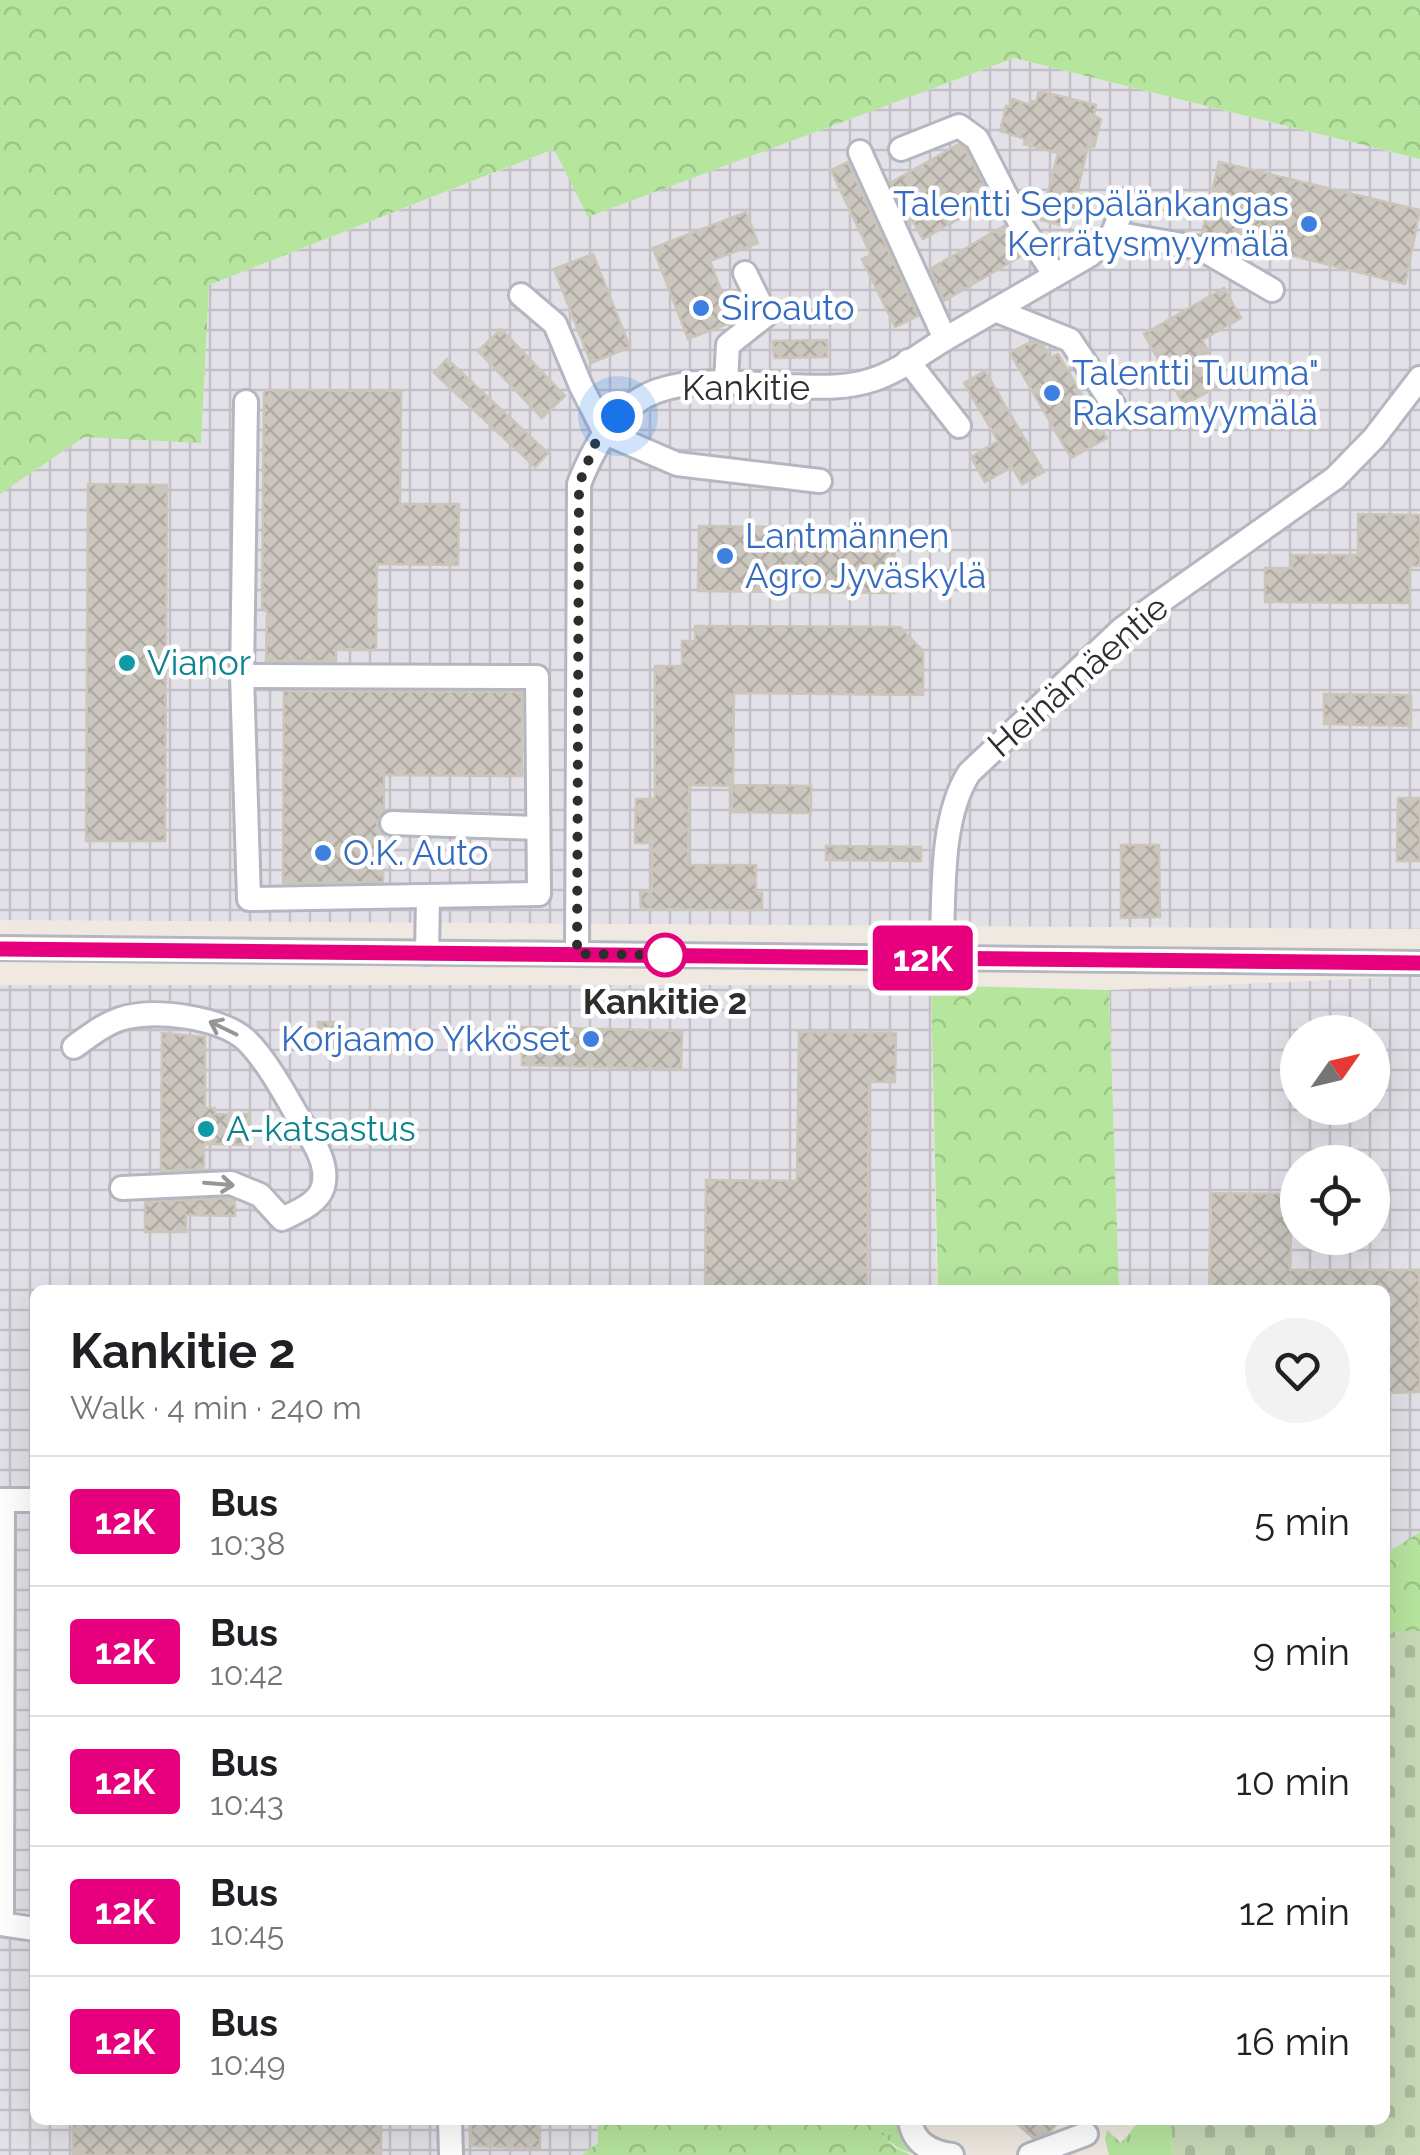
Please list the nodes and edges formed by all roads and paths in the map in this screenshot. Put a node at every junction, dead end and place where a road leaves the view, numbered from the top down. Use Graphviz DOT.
graph roads {
  1 [pos="900,149"];
  2 [pos="860,152"];
  3 [pos="1126,200"];
  4 [pos="1113,233"];
  5 [pos="746,273"];
  6 [pos="1055,275"];
  7 [pos="1272,290"];
  8 [pos="521,295"];
  9 [pos="995,310"];
  10 [pos="946,339"];
  11 [pos="908,361"];
  12 [pos="1420,378"];
  13 [pos="726,382"];
  14 [pos="246,402"];
  15 [pos="1114,406"];
  16 [pos="959,426"];
  17 [pos="604,432"];
  18 [pos="820,482"];
  19 [pos="242,676"];
  20 [pos="537,711"];
  21 [pos="578,711"];
  22 [pos="392,823"];
  23 [pos="538,828"];
  24 [pos="428,896"];
  25 [pos="0,948"];
  26 [pos="427,953"];
  27 [pos="577,954"];
  28 [pos="941,958"];
  29 [pos="1420,963"];
  30 [pos="74,1047"];
  31 [pos="122,1188"];
  32 [pos="2,1500"];
  33 [pos="30,1500"];
  34 [pos="1,1924"];
  35 [pos="30,1928"];
  36 [pos="450,2125"];
  37 [pos="910,2125"];
  38 [pos="1092,2136"];
  39 [pos="451,2155"];
  40 [pos="952,2155"];
  41 [pos="1030,2155"];
  1 -- 6 [label="street"];
  2 -- 10 [label="street"];
  3 -- 4 [label="street"];
  4 -- 6 [label="street, Kankitie"];
  4 -- 7 [label="street"];
  5 -- 13 [label="street"];
  6 -- 9 [label="street, Kankitie"];
  8 -- 17 [label="street"];
  9 -- 10 [label="street, Kankitie"];
  9 -- 15 [label="street"];
  10 -- 11 [label="street, Kankitie"];
  11 -- 13 [label="street, Kankitie"];
  11 -- 16 [label="street"];
  12 -- 28 [label="street, Heinämäentie"];
  13 -- 17 [label="street, Kankitie"];
  14 -- 19 [label="street"];
  17 -- 18 [label="street"];
  17 -- 21 [label="street, Kankitie"];
  19 -- 20 [label="street"];
  19 -- 24 [label="street"];
  20 -- 21 [label="street"];
  20 -- 23 [label="street"];
  21 -- 27 [label="street, Kankitie"];
  22 -- 23 [label="street"];
  23 -- 24 [label="street"];
  24 -- 26 [label="street"];
  25 -- 26 [label="street"];
  26 -- 27 [label="street"];
  27 -- 28 [label="street"];
  28 -- 29 [label="street"];
  31 -- 30 [label="street, one-way"];
  32 -- 33 [label="street"];
  32 -- 34 [label="street"];
  34 -- 35 [label="street"];
  36 -- 39 [label="street"];
  37 -- 40 [label="street"];
  38 -- 41 [label="street"];
}
